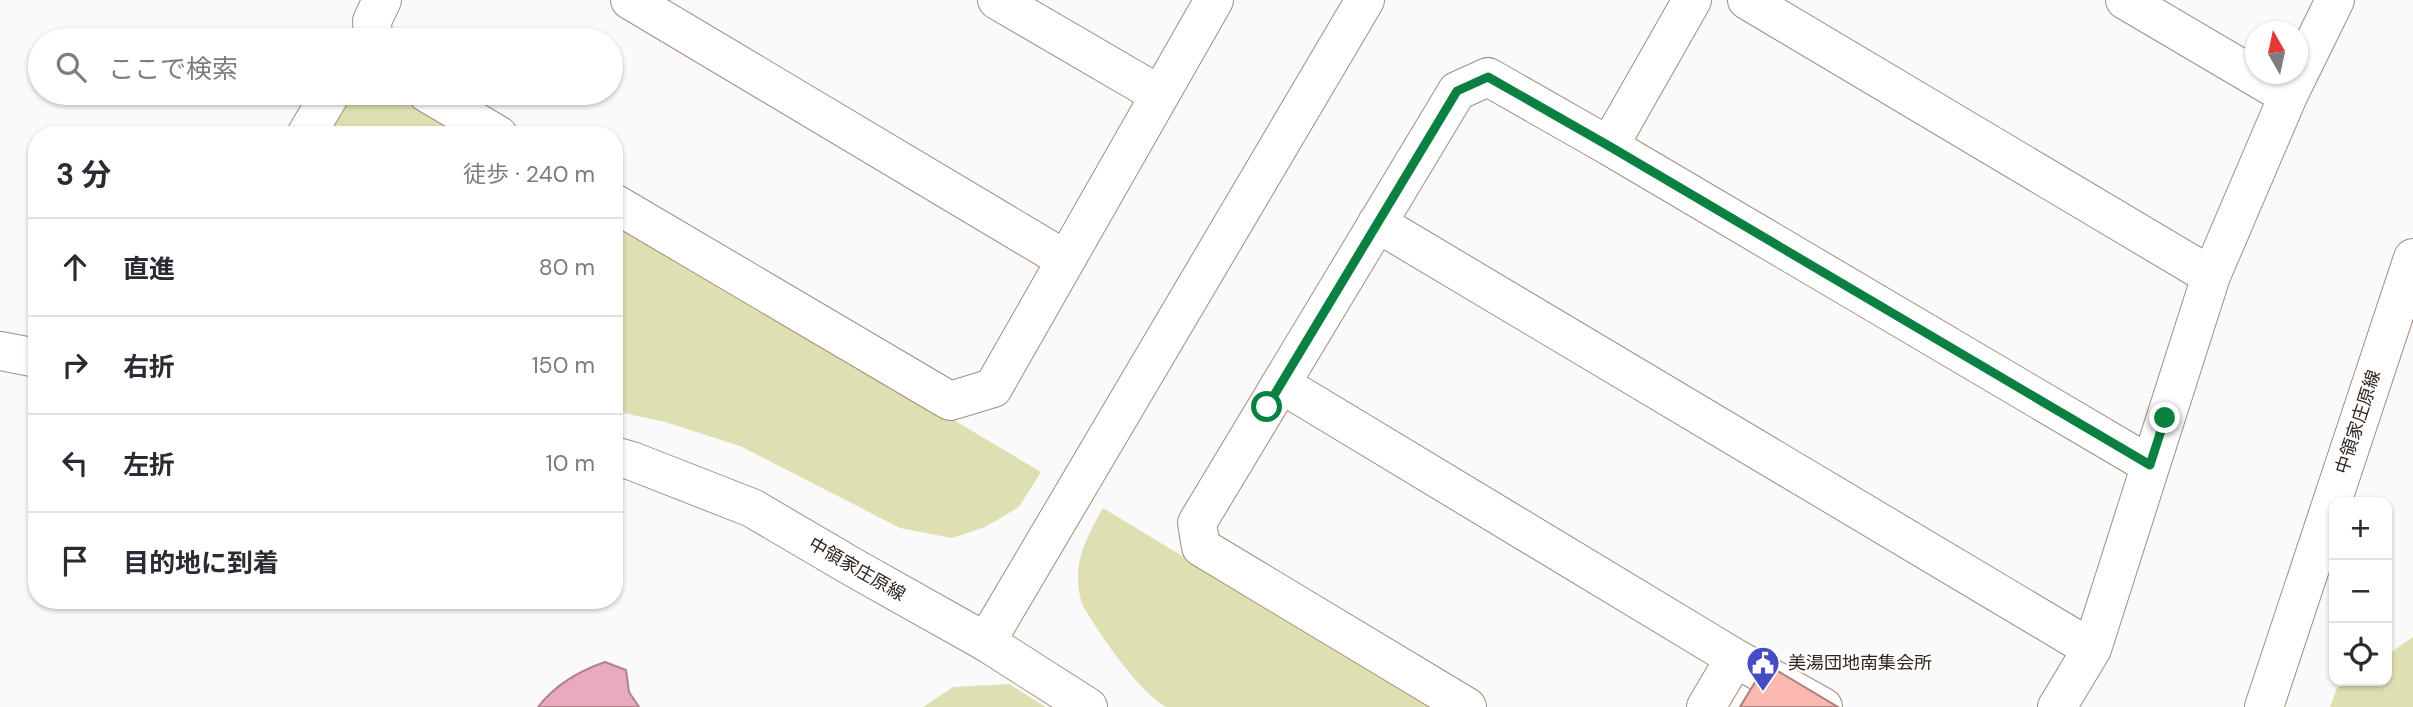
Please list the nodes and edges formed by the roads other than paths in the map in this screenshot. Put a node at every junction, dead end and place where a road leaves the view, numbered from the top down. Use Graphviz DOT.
graph roads {
  1 [pos="382,0"];
  2 [pos="630,0"];
  3 [pos="997,0"];
  4 [pos="1214,0"];
  5 [pos="1365,0"];
  6 [pos="1692,0"];
  7 [pos="1747,0"];
  8 [pos="2125,0"];
  9 [pos="2335,0"];
  10 [pos="372,28"];
  11 [pos="1160,95"];
  12 [pos="2288,96"];
  13 [pos="324,105"];
  14 [pos="447,105"];
  15 [pos="311,126"];
  16 [pos="483,126"];
  17 [pos="1609,146"];
  18 [pos="623,208"];
  19 [pos="1377,223"];
  20 [pos="2413,258"];
  21 [pos="1066,260"];
  22 [pos="2211,276"];
  23 [pos="0,351"];
  24 [pos="28,356"];
  25 [pos="1281,384"];
  26 [pos="623,458"];
  27 [pos="2150,465"];
  28 [pos="986,642"];
  29 [pos="2092,649"];
  30 [pos="1735,658"];
  31 [pos="1088,707"];
  32 [pos="1467,707"];
  33 [pos="1706,707"];
  34 [pos="1823,707"];
  35 [pos="2057,707"];
  36 [pos="2264,707"];
  1 -- 10 [label="street"];
  2 -- 21 [label="street"];
  3 -- 11 [label="street"];
  4 -- 11 [label="street"];
  5 -- 28 [label="street"];
  6 -- 17 [label="street"];
  7 -- 22 [label="street"];
  8 -- 12 [label="street"];
  9 -- 12 [label="street"];
  11 -- 21 [label="street"];
  12 -- 22 [label="street"];
  13 -- 15 [label="street"];
  14 -- 16 [label="street"];
  17 -- 19 [label="street"];
  17 -- 27 [label="street"];
  18 -- 21 [label="street"];
  19 -- 25 [label="street"];
  19 -- 29 [label="street"];
  20 -- 36 [label="street, 中領家庄原線"];
  22 -- 27 [label="street"];
  23 -- 24 [label="street"];
  25 -- 30 [label="street"];
  25 -- 32 [label="street"];
  26 -- 28 [label="street, 中領家庄原線"];
  27 -- 29 [label="street"];
  28 -- 31 [label="street, 中領家庄原線"];
  29 -- 35 [label="street"];
  30 -- 33 [label="street"];
  30 -- 34 [label="street"];
}
